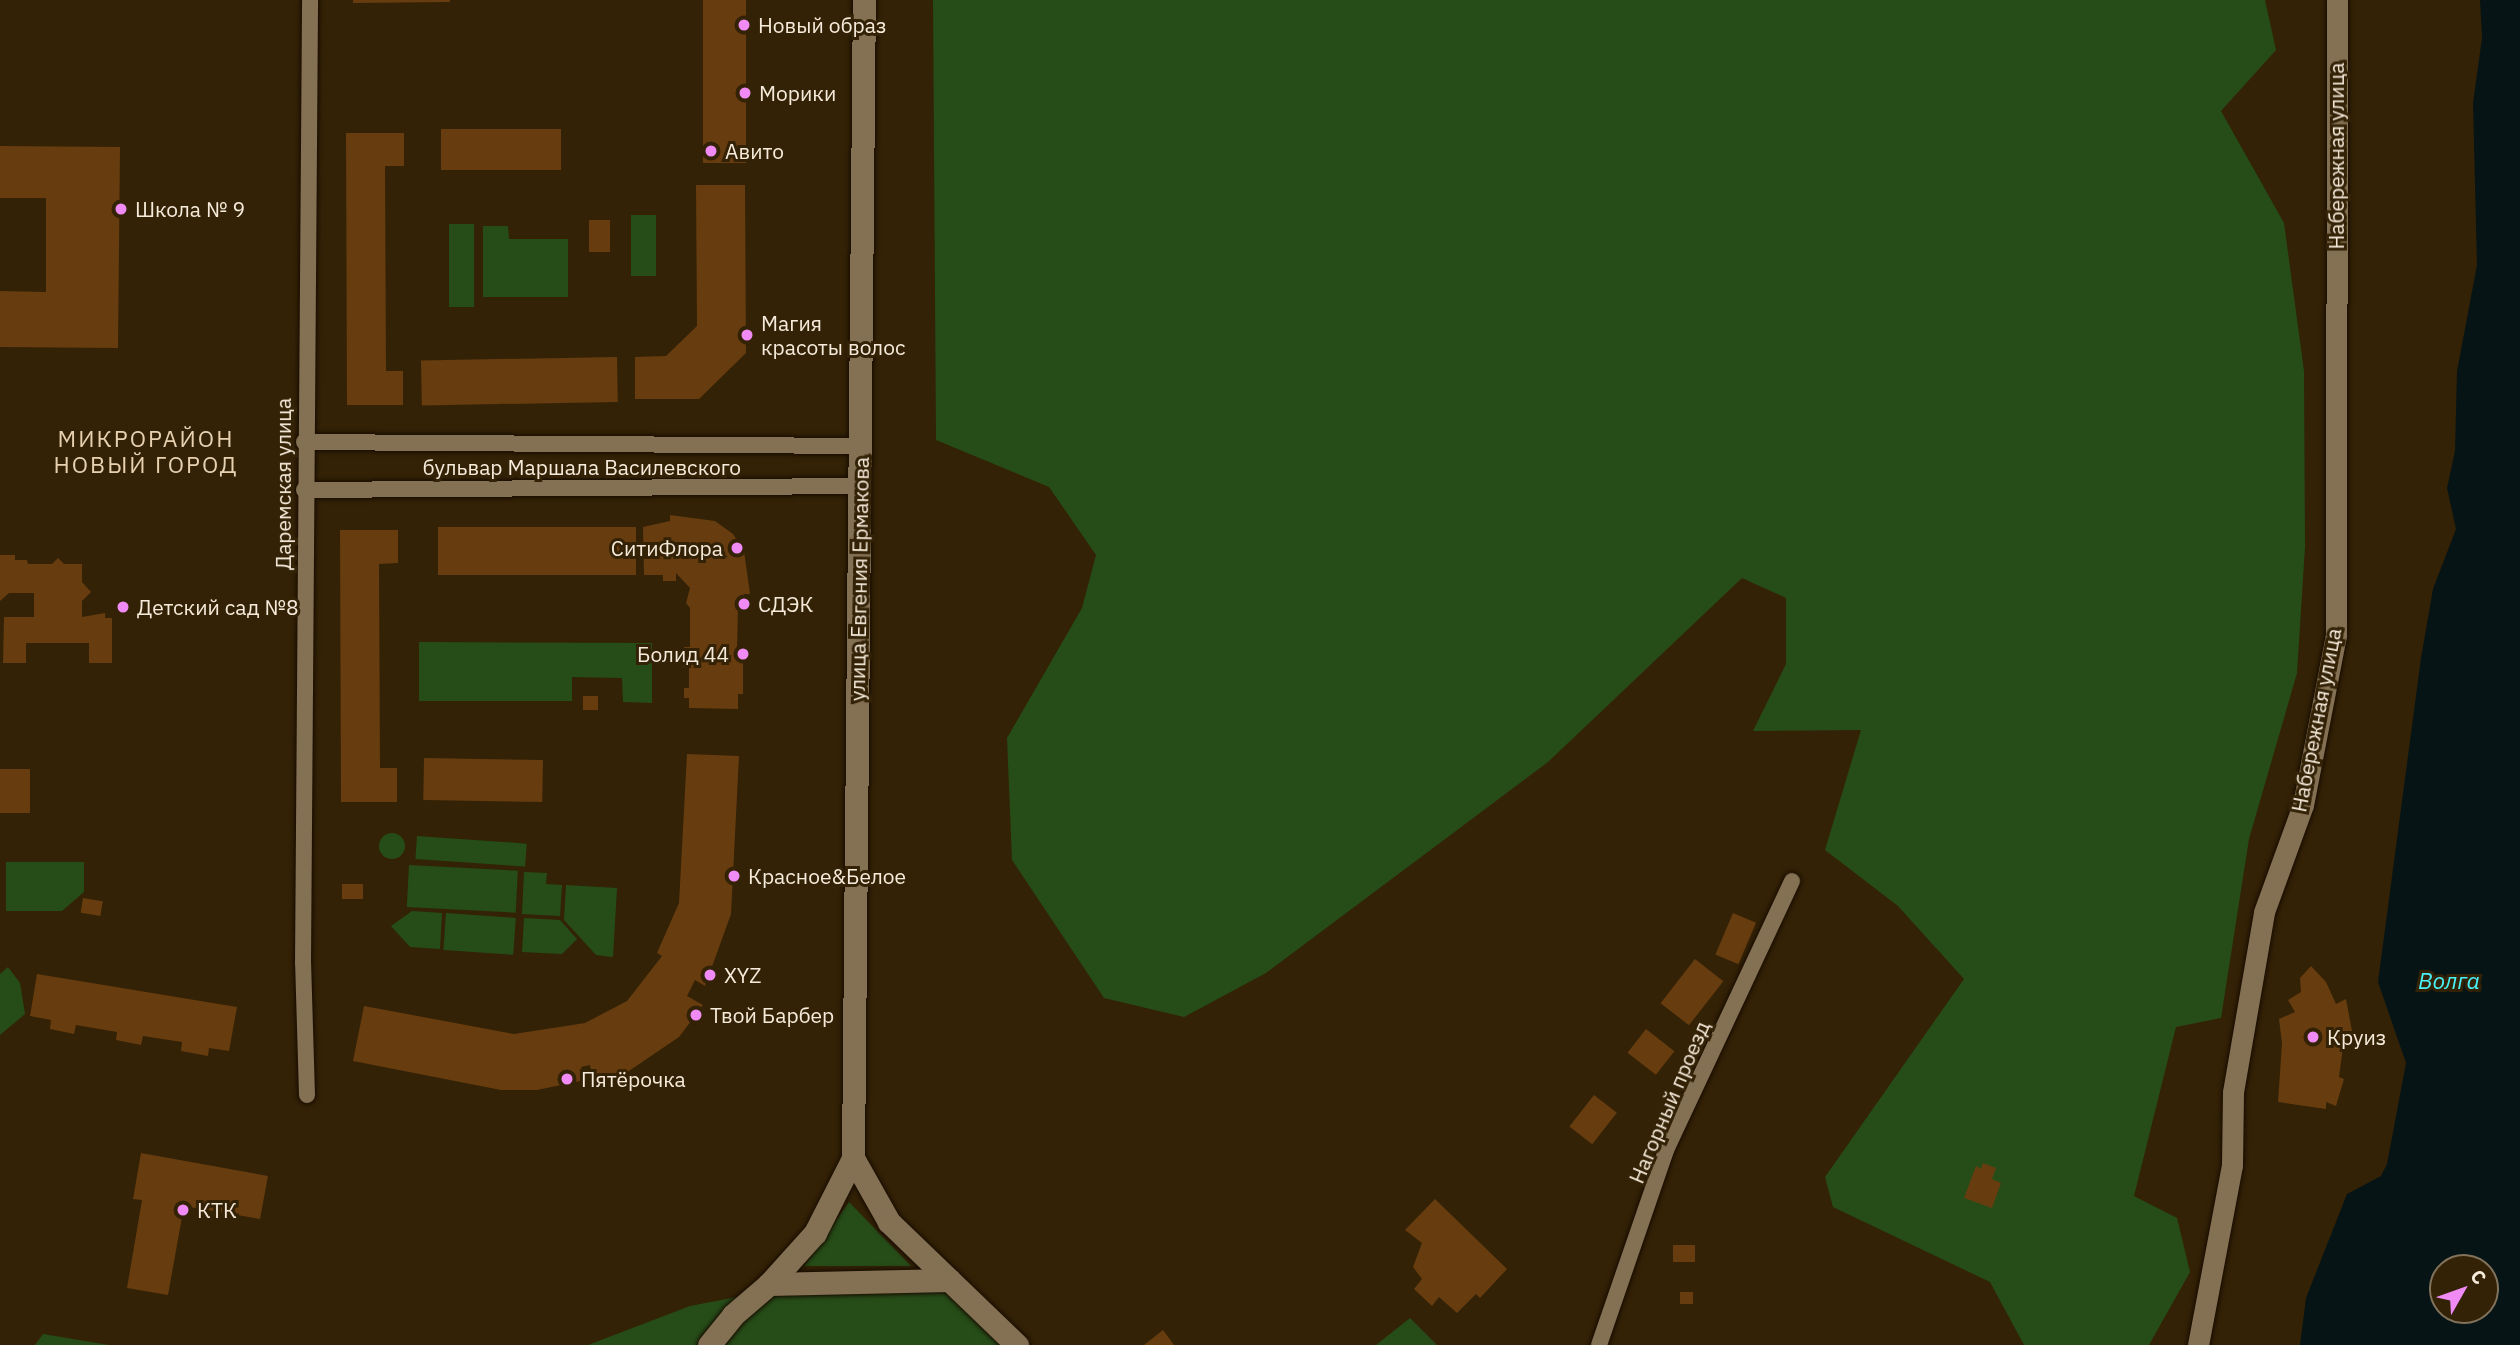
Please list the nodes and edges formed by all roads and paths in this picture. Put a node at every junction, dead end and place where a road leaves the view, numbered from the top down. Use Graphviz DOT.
graph roads {
  1 [pos="310,0"];
  2 [pos="864,0"];
  3 [pos="2337,0"];
  4 [pos="304,442"];
  5 [pos="860,446"];
  6 [pos="860,486"];
  7 [pos="304,490"];
  8 [pos="1792,881"];
  9 [pos="307,1095"];
  10 [pos="853,1158"];
  11 [pos="949,1280"];
  12 [pos="769,1284"];
  13 [pos="709,1345"];
  14 [pos="1017,1345"];
  15 [pos="1599,1345"];
  16 [pos="2198,1345"];
  1 -- 4 [label="street, Даремская улица"];
  2 -- 5 [label="main road, улица Евгения Ермакова"];
  3 -- 16 [label="street, Набережная улица"];
  4 -- 5 [label="street, бульвар Маршала Василевского"];
  4 -- 7 [label="street, Даремская улица"];
  5 -- 6 [label="main road, улица Евгения Ермакова"];
  6 -- 7 [label="street, бульвар Маршала Василевского"];
  6 -- 10 [label="main road, улица Евгения Ермакова"];
  7 -- 9 [label="street, Даремская улица"];
  8 -- 15 [label="street, Нагорный проезд"];
  10 -- 11 [label="main road, улица Евгения Ермакова"];
  10 -- 12 [label="main road, улица Евгения Ермакова"];
  11 -- 12 [label="main road"];
  11 -- 14 [label="main road, улица Евгения Ермакова"];
  12 -- 13 [label="main road, улица Евгения Ермакова"];
}
